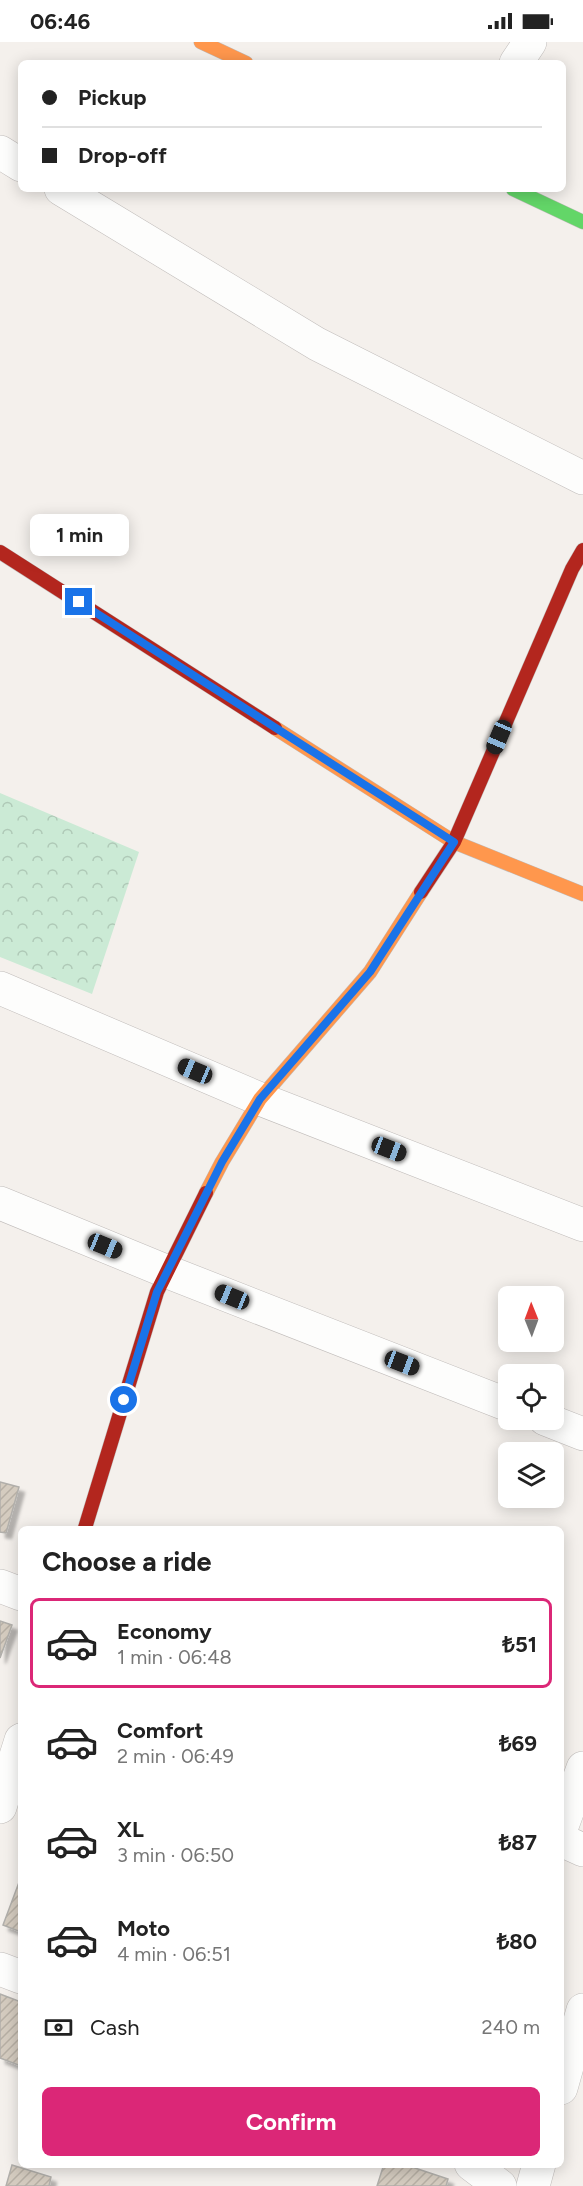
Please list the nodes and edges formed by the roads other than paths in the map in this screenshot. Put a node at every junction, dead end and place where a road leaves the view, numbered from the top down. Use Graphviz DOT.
graph roads {
  1 [pos="201,42"];
  2 [pos="530,42"];
  3 [pos="240,60"];
  4 [pos="518,60"];
  5 [pos="0,152"];
  6 [pos="18,163"];
  7 [pos="66,192"];
  8 [pos="519,192"];
  9 [pos="583,222"];
  10 [pos="583,478"];
  11 [pos="583,550"];
  12 [pos="0,552"];
  13 [pos="454,842"];
  14 [pos="583,894"];
  15 [pos="0,987"];
  16 [pos="260,1099"];
  17 [pos="0,1203"];
  18 [pos="583,1225"];
  19 [pos="168,1272"];
  20 [pos="498,1401"];
  21 [pos="564,1426"];
  22 [pos="583,1434"];
  23 [pos="86,1526"];
  24 [pos="0,1586"];
  25 [pos="18,1593"];
  26 [pos="18,1750"];
  27 [pos="583,1768"];
  28 [pos="0,1807"];
  29 [pos="564,1821"];
  30 [pos="564,1841"];
  31 [pos="583,1850"];
  32 [pos="0,1969"];
  33 [pos="18,1976"];
  34 [pos="583,2010"];
  35 [pos="564,2077"];
  36 [pos="538,2168"];
  37 [pos="533,2186"];
  1 -- 3 [label="street"];
  2 -- 4 [label="street"];
  5 -- 6 [label="street"];
  7 -- 10 [label="street"];
  8 -- 9 [label="street"];
  11 -- 13 [label="street"];
  12 -- 13 [label="street"];
  13 -- 14 [label="street"];
  13 -- 16 [label="street"];
  15 -- 16 [label="street"];
  16 -- 18 [label="street"];
  16 -- 19 [label="street"];
  17 -- 19 [label="street"];
  19 -- 20 [label="street"];
  19 -- 23 [label="street"];
  21 -- 22 [label="street"];
  24 -- 25 [label="street"];
  26 -- 28 [label="street"];
  27 -- 29 [label="street"];
  30 -- 31 [label="street"];
  32 -- 33 [label="street"];
  34 -- 35 [label="street"];
  36 -- 37 [label="street"];
}
